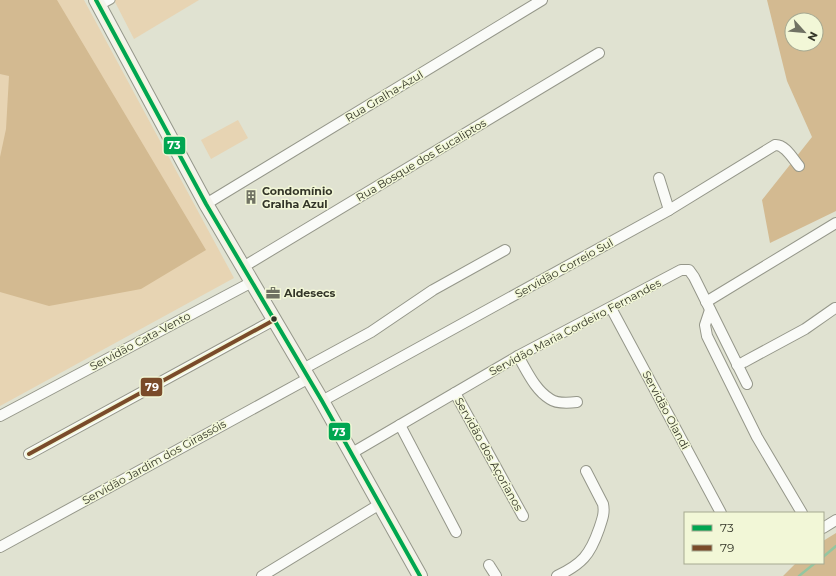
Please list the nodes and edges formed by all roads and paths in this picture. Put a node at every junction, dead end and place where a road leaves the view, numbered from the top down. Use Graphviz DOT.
graph roads {
  1 [pos="542,0"];
  2 [pos="102,2"];
  3 [pos="599,53"];
  4 [pos="799,166"];
  5 [pos="659,178"];
  6 [pos="206,204"];
  7 [pos="669,210"];
  8 [pos="836,222"];
  9 [pos="505,250"];
  10 [pos="243,267"];
  11 [pos="252,282"];
  12 [pos="708,306"];
  13 [pos="611,308"];
  14 [pos="835,308"];
  15 [pos="274,320"];
  16 [pos="518,356"];
  17 [pos="737,365"];
  18 [pos="306,373"];
  19 [pos="747,384"];
  20 [pos="455,393"];
  21 [pos="29,400"];
  22 [pos="322,401"];
  23 [pos="577,402"];
  24 [pos="0,416"];
  25 [pos="0,420"];
  26 [pos="400,425"];
  27 [pos="352,453"];
  28 [pos="29,454"];
  29 [pos="586,471"];
  30 [pos="380,504"];
  31 [pos="720,512"];
  32 [pos="801,512"];
  33 [pos="523,516"];
  34 [pos="836,520"];
  35 [pos="824,527"];
  36 [pos="456,532"];
  37 [pos="0,547"];
  38 [pos="489,565"];
  39 [pos="262,576"];
  40 [pos="420,576"];
  41 [pos="496,576"];
  42 [pos="557,576"];
  1 -- 6 [label="street, Rua Gralha-Azul"];
  2 -- 6 [label="main road"];
  3 -- 10 [label="street, Rua Bosque dos Eucaliptos"];
  4 -- 7 [label="street, Servidão Correio Sul"];
  5 -- 7 [label="street"];
  6 -- 10 [label="main road"];
  7 -- 22 [label="street, Servidão Correio Sul"];
  8 -- 12 [label="street"];
  9 -- 18 [label="street, Servidão Jardim dos Girassóis"];
  10 -- 11 [label="main road"];
  11 -- 15 [label="main road"];
  11 -- 21 [label="street, Servidão Cata-Vento"];
  12 -- 13 [label="street, Servidão Maria Cordeiro Fernandes"];
  12 -- 17 [label="street, Servidão Maria Cordeiro Fernandes"];
  12 -- 32 [label="street"];
  13 -- 16 [label="street, Servidão Maria Cordeiro Fernandes"];
  13 -- 31 [label="street, Servidão Olandi"];
  14 -- 17 [label="street"];
  15 -- 18 [label="main road"];
  15 -- 28 [label="street"];
  16 -- 20 [label="street, Servidão Maria Cordeiro Fernandes"];
  16 -- 23 [label="street"];
  17 -- 19 [label="street, Servidão Maria Cordeiro Fernandes"];
  18 -- 22 [label="main road"];
  18 -- 37 [label="street, Servidão Jardim dos Girassóis"];
  20 -- 26 [label="street, Servidão Maria Cordeiro Fernandes"];
  20 -- 33 [label="street, Servidão dos Açorianos"];
  21 -- 24 [label="street, Servidão Cata-Vento"];
  21 -- 25 [label="street, Servidão Cata-Vento"];
  22 -- 27 [label="main road"];
  26 -- 27 [label="street, Servidão Maria Cordeiro Fernandes"];
  26 -- 36 [label="street"];
  27 -- 30 [label="main road"];
  29 -- 42 [label="street"];
  30 -- 39 [label="street"];
  30 -- 40 [label="main road"];
  34 -- 35 [label="street"];
  38 -- 41 [label="street"];
}
